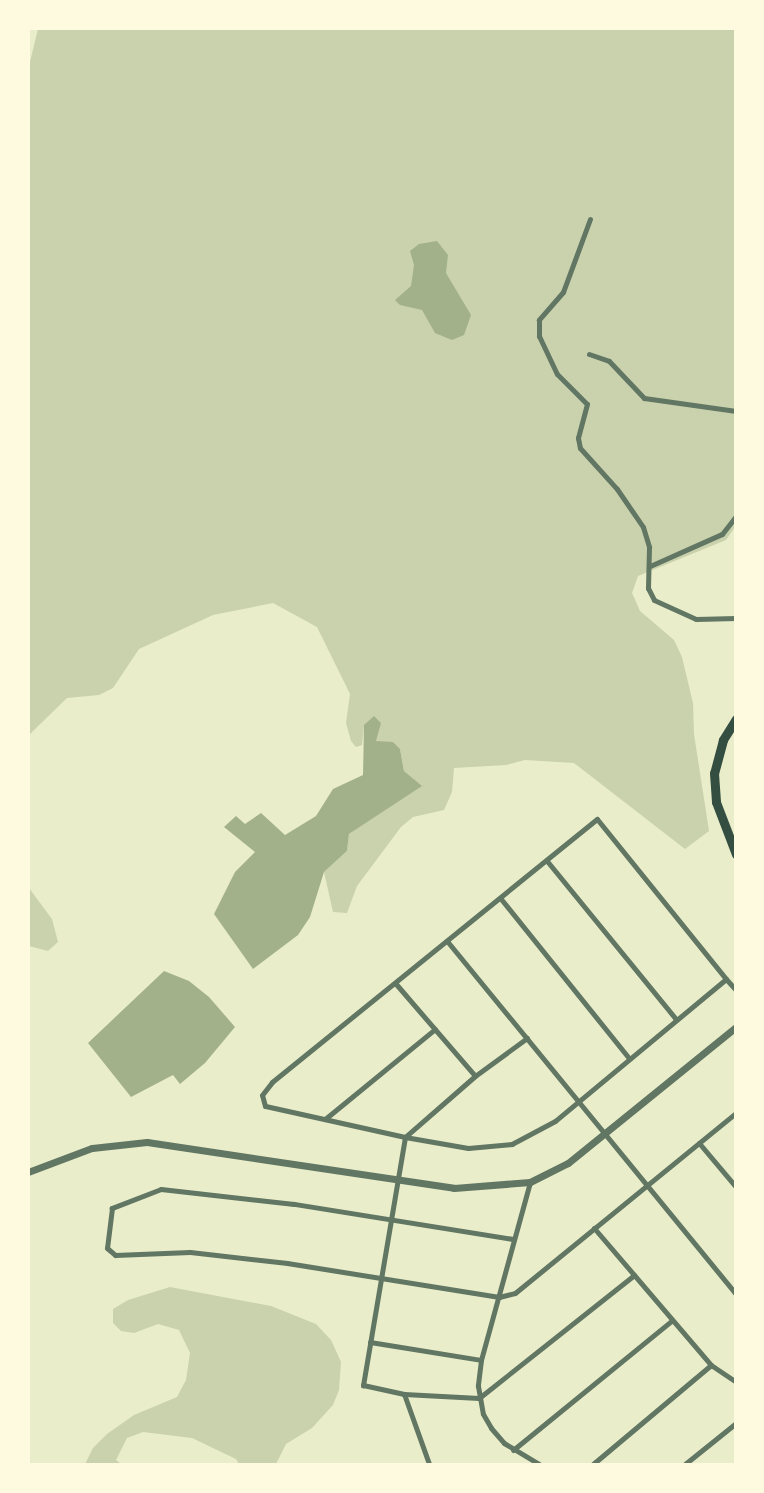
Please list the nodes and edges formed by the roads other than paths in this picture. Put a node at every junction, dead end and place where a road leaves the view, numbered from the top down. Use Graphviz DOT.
graph roads {
  1 [pos="590,219"];
  2 [pos="590,354"];
  3 [pos="735,411"];
  4 [pos="735,516"];
  5 [pos="650,566"];
  6 [pos="735,618"];
  7 [pos="735,719"];
  8 [pos="735,854"];
  9 [pos="547,861"];
  10 [pos="501,899"];
  11 [pos="447,941"];
  12 [pos="726,979"];
  13 [pos="396,984"];
  14 [pos="735,990"];
  15 [pos="676,1019"];
  16 [pos="735,1027"];
  17 [pos="435,1029"];
  18 [pos="526,1038"];
  19 [pos="629,1058"];
  20 [pos="475,1076"];
  21 [pos="580,1101"];
  22 [pos="735,1113"];
  23 [pos="326,1119"];
  24 [pos="606,1134"];
  25 [pos="405,1137"];
  26 [pos="699,1143"];
  27 [pos="28,1172"];
  28 [pos="398,1179"];
  29 [pos="530,1182"];
  30 [pos="647,1186"];
  31 [pos="735,1187"];
  32 [pos="390,1219"];
  33 [pos="594,1228"];
  34 [pos="513,1239"];
  35 [pos="634,1275"];
  36 [pos="379,1276"];
  37 [pos="735,1294"];
  38 [pos="499,1297"];
  39 [pos="671,1321"];
  40 [pos="370,1342"];
  41 [pos="481,1360"];
  42 [pos="711,1365"];
  43 [pos="734,1380"];
  44 [pos="404,1394"];
  45 [pos="479,1398"];
  46 [pos="735,1423"];
  47 [pos="513,1450"];
  48 [pos="429,1464"];
  49 [pos="539,1464"];
  50 [pos="593,1464"];
  51 [pos="685,1464"];
  1 -- 5 [label="street"];
  2 -- 3 [label="street"];
  4 -- 5 [label="street"];
  5 -- 6 [label="street"];
  7 -- 8 [label="main road"];
  9 -- 10 [label="street"];
  9 -- 12 [label="street"];
  9 -- 15 [label="street"];
  10 -- 11 [label="street"];
  10 -- 19 [label="street"];
  11 -- 13 [label="street"];
  11 -- 18 [label="street"];
  12 -- 14 [label="street"];
  12 -- 15 [label="street"];
  13 -- 17 [label="street"];
  13 -- 23 [label="street"];
  15 -- 19 [label="street"];
  16 -- 24 [label="street"];
  17 -- 20 [label="street"];
  17 -- 23 [label="street"];
  18 -- 20 [label="street"];
  18 -- 21 [label="street"];
  19 -- 21 [label="street"];
  20 -- 25 [label="street"];
  21 -- 24 [label="street"];
  21 -- 25 [label="street"];
  22 -- 26 [label="street"];
  23 -- 25 [label="street"];
  24 -- 29 [label="street"];
  24 -- 30 [label="street"];
  25 -- 28 [label="street"];
  26 -- 30 [label="street"];
  26 -- 31 [label="street"];
  27 -- 28 [label="street"];
  28 -- 29 [label="street"];
  28 -- 32 [label="street"];
  29 -- 34 [label="street"];
  30 -- 33 [label="street"];
  30 -- 37 [label="street"];
  32 -- 34 [label="street"];
  32 -- 36 [label="street"];
  32 -- 36 [label="street"];
  33 -- 35 [label="street"];
  33 -- 38 [label="street"];
  34 -- 38 [label="street"];
  35 -- 39 [label="street"];
  35 -- 45 [label="street"];
  36 -- 38 [label="street"];
  36 -- 40 [label="street"];
  38 -- 41 [label="street"];
  39 -- 42 [label="street"];
  39 -- 47 [label="street"];
  40 -- 41 [label="street"];
  40 -- 44 [label="street"];
  41 -- 45 [label="street"];
  42 -- 43 [label="street"];
  42 -- 50 [label="street"];
  44 -- 45 [label="street"];
  44 -- 48 [label="street"];
  45 -- 47 [label="street"];
  46 -- 51 [label="street"];
  47 -- 49 [label="street"];
}
